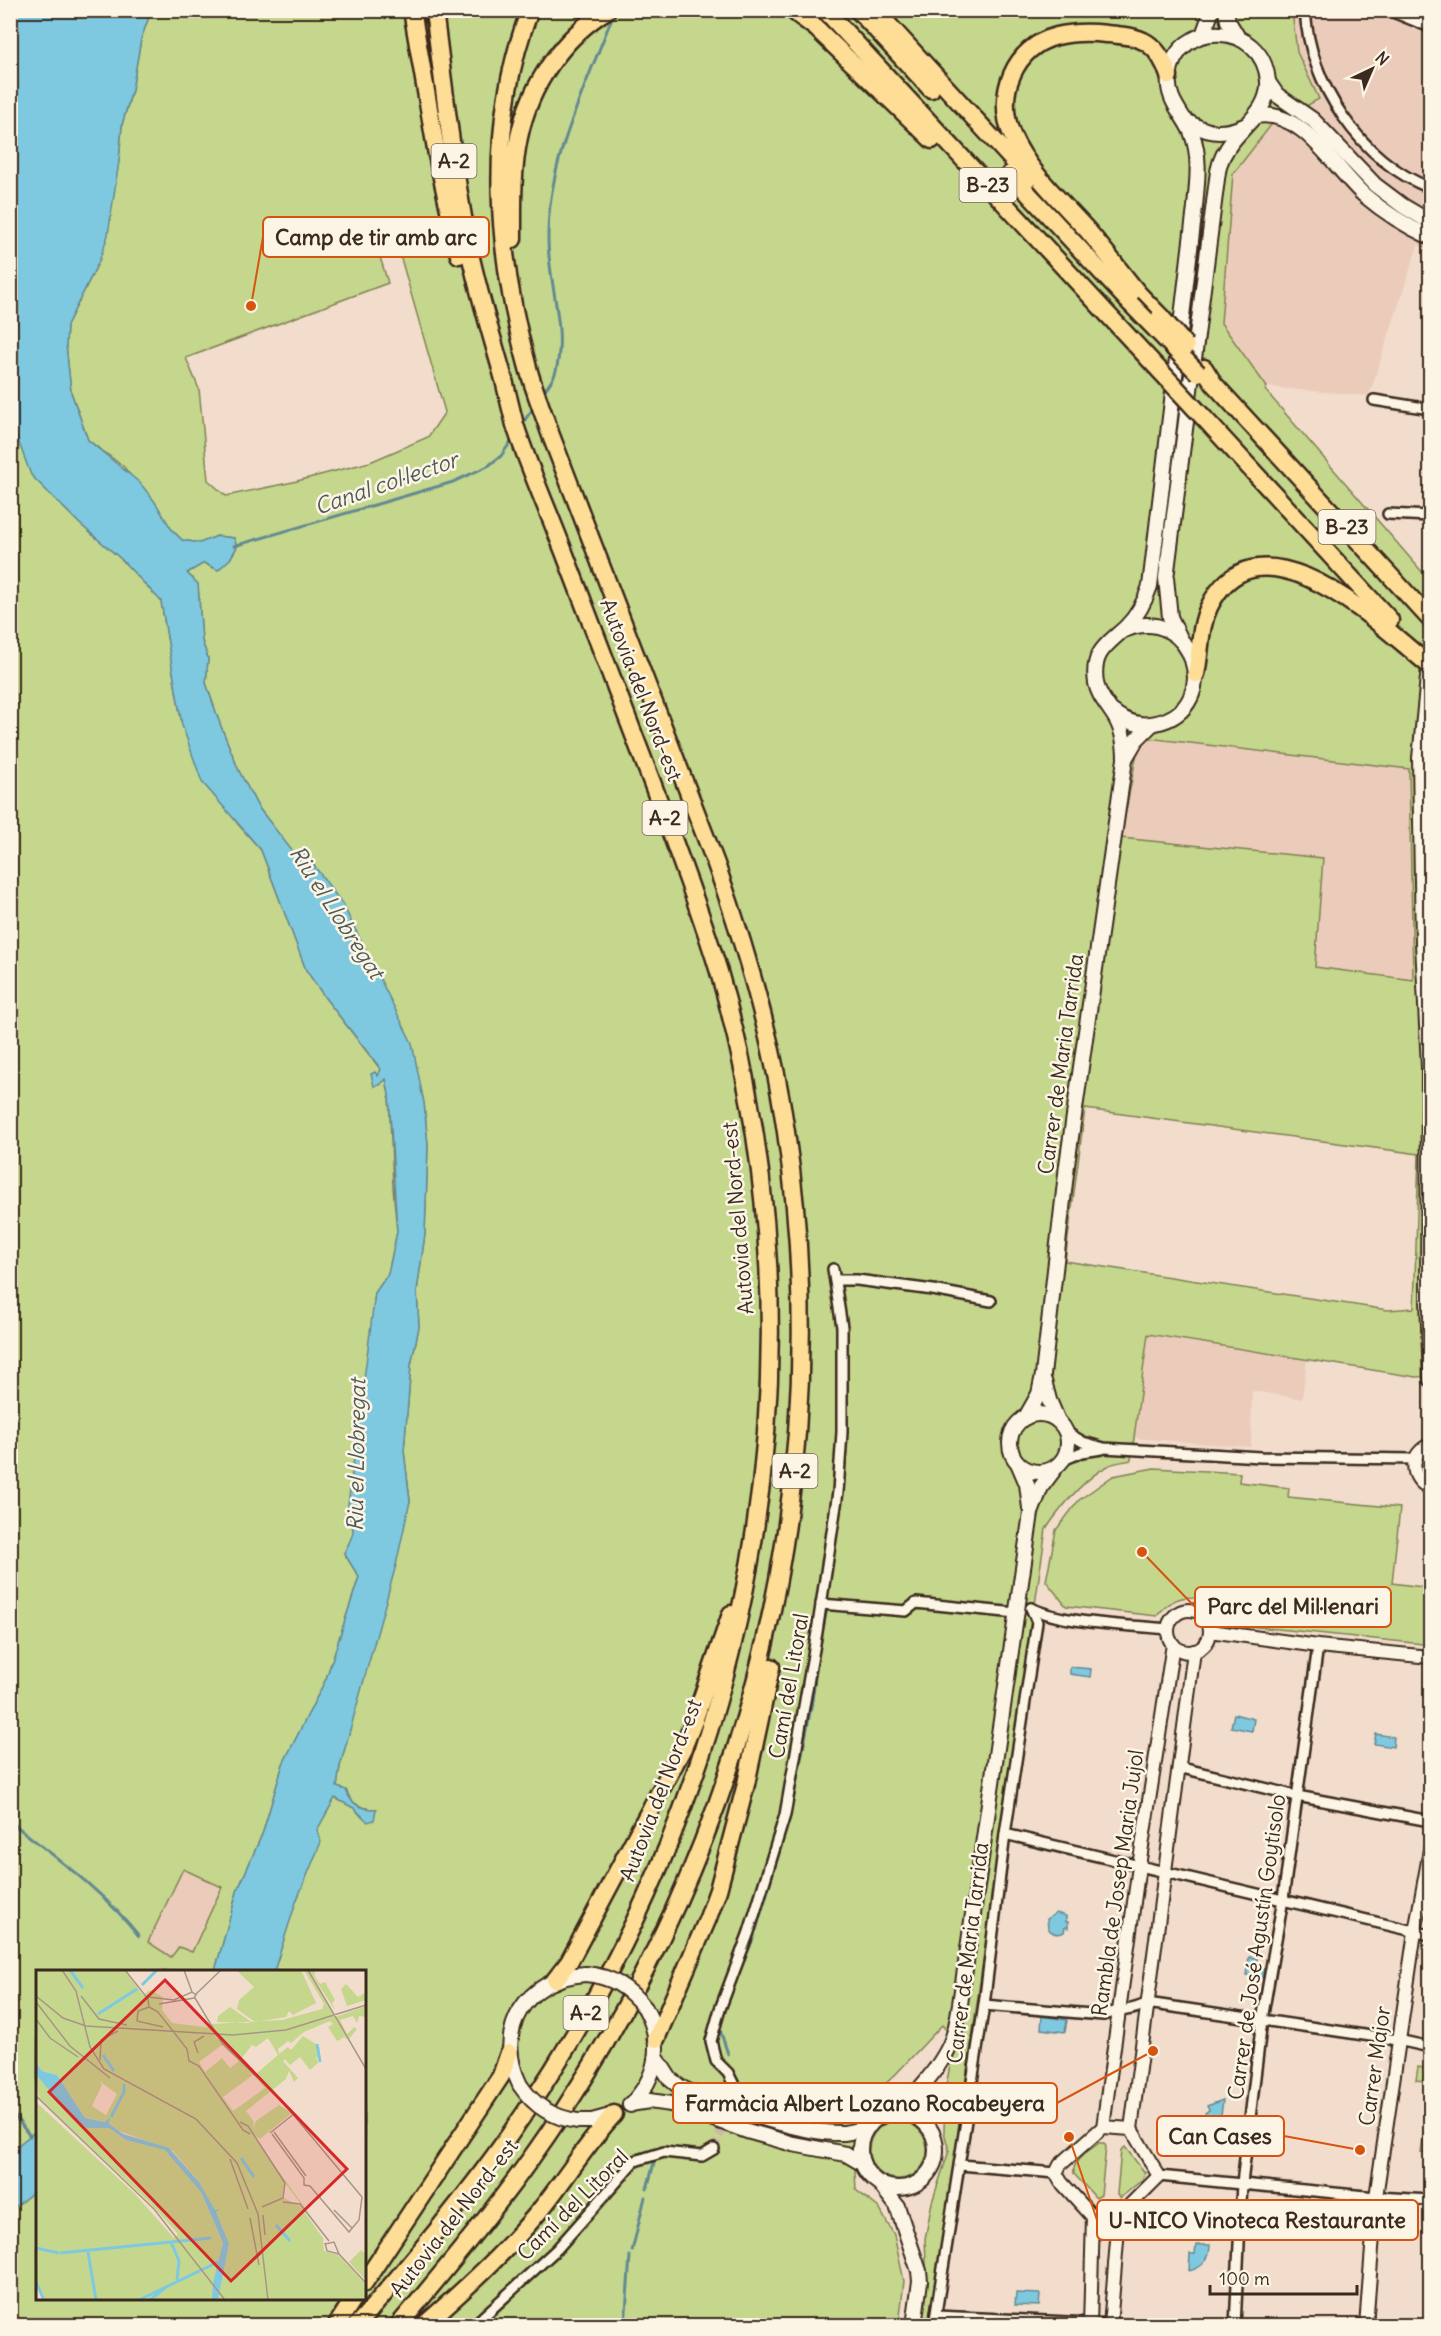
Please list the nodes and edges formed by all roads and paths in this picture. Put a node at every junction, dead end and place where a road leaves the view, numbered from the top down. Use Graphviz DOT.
graph roads {
  1 [pos="412,10"];
  2 [pos="434,10"];
  3 [pos="531,10"];
  4 [pos="607,10"];
  5 [pos="792,10"];
  6 [pos="825,10"];
  7 [pos="858,10"];
  8 [pos="875,10"];
  9 [pos="1212,10"];
  10 [pos="1226,10"];
  11 [pos="1305,10"];
  12 [pos="1388,10"];
  13 [pos="1431,27"];
  14 [pos="1203,35"];
  15 [pos="1238,36"];
  16 [pos="1169,76"];
  17 [pos="1268,82"];
  18 [pos="1256,116"];
  19 [pos="1185,120"];
  20 [pos="1245,126"];
  21 [pos="1431,188"];
  22 [pos="1002,200"];
  23 [pos="1431,222"];
  24 [pos="1431,237"];
  25 [pos="1134,298"];
  26 [pos="512,303"];
  27 [pos="495,368"];
  28 [pos="1201,370"];
  29 [pos="1374,400"];
  30 [pos="1431,409"];
  31 [pos="1388,514"];
  32 [pos="1431,516"];
  33 [pos="1431,619"];
  34 [pos="1122,630"];
  35 [pos="1179,638"];
  36 [pos="1406,642"];
  37 [pos="1431,647"];
  38 [pos="1431,665"];
  39 [pos="1196,674"];
  40 [pos="1111,710"];
  41 [pos="1152,724"];
  42 [pos="1125,759"];
  43 [pos="1429,1067"];
  44 [pos="1430,1166"];
  45 [pos="833,1269"];
  46 [pos="835,1280"];
  47 [pos="991,1301"];
  48 [pos="1043,1375"];
  49 [pos="1431,1380"];
  50 [pos="1026,1417"];
  51 [pos="1062,1426"];
  52 [pos="1429,1444"];
  53 [pos="1104,1448"];
  54 [pos="1415,1459"];
  55 [pos="1017,1461"];
  56 [pos="1060,1463"];
  57 [pos="1431,1488"];
  58 [pos="1031,1513"];
  59 [pos="754,1548"];
  60 [pos="784,1556"];
  61 [pos="821,1604"];
  62 [pos="1017,1607"];
  63 [pos="1031,1608"];
  64 [pos="1048,1615"];
  65 [pos="1037,1622"];
  66 [pos="1168,1629"];
  67 [pos="1209,1631"];
  68 [pos="1173,1644"];
  69 [pos="1318,1646"];
  70 [pos="1194,1651"];
  71 [pos="1431,1657"];
  72 [pos="1178,1767"];
  73 [pos="1297,1796"];
  74 [pos="1431,1821"];
  75 [pos="1005,1834"];
  76 [pos="1431,1850"];
  77 [pos="1139,1866"];
  78 [pos="1165,1872"];
  79 [pos="1283,1899"];
  80 [pos="1415,1932"];
  81 [pos="1431,1935"];
  82 [pos="555,1980"];
  83 [pos="1147,2003"];
  84 [pos="984,2005"];
  85 [pos="1120,2009"];
  86 [pos="1262,2020"];
  87 [pos="656,2039"];
  88 [pos="1398,2040"];
  89 [pos="1431,2048"];
  90 [pos="510,2053"];
  91 [pos="656,2057"];
  92 [pos="921,2087"];
  93 [pos="737,2091"];
  94 [pos="630,2104"];
  95 [pos="892,2113"];
  96 [pos="614,2114"];
  97 [pos="870,2125"];
  98 [pos="927,2126"];
  99 [pos="1103,2127"];
  100 [pos="1131,2129"];
  101 [pos="714,2149"];
  102 [pos="863,2164"];
  103 [pos="960,2165"];
  104 [pos="1056,2173"];
  105 [pos="1159,2176"];
  106 [pos="1242,2183"];
  107 [pos="880,2184"];
  108 [pos="916,2184"];
  109 [pos="1376,2197"];
  110 [pos="1431,2200"];
  111 [pos="1119,2216"];
  112 [pos="1094,2217"];
  113 [pos="902,2219"];
  114 [pos="366,2280"];
  115 [pos="353,2300"];
  116 [pos="935,2321"];
  117 [pos="1090,2324"];
  118 [pos="1110,2324"];
  119 [pos="336,2325"];
  120 [pos="356,2325"];
  121 [pos="398,2325"];
  122 [pos="423,2325"];
  123 [pos="473,2325"];
  124 [pos="914,2325"];
  125 [pos="1157,2325"];
  126 [pos="1235,2325"];
  127 [pos="1366,2325"];
  1 -- 27 [label="highway"];
  2 -- 27 [label="highway, Autovia del Nord-est / A-2"];
  3 -- 26 [label="highway, Autovia del Nord-est / A-2"];
  4 -- 26 [label="highway"];
  5 -- 22 [label="highway"];
  6 -- 22 [label="highway, B-23"];
  7 -- 25 [label="highway, B-23"];
  8 -- 25 [label="highway"];
  9 -- 14 [label="main road"];
  10 -- 15 [label="main road"];
  11 -- 21 [label="street"];
  12 -- 13 [label="street"];
  14 -- 15 [label="main road"];
  14 -- 16 [label="main road"];
  15 -- 17 [label="main road"];
  16 -- 19 [label="main road"];
  16 -- 25 [label="highway"];
  17 -- 18 [label="main road"];
  17 -- 23 [label="main road"];
  18 -- 20 [label="main road"];
  18 -- 24 [label="main road"];
  19 -- 20 [label="main road"];
  19 -- 34 [label="main road"];
  20 -- 35 [label="main road"];
  22 -- 36 [label="highway, B-23, bridge"];
  25 -- 28 [label="highway, B-23, bridge"];
  25 -- 28 [label="highway, bridge"];
  26 -- 60 [label="highway, Autovia del Nord-est / A-2"];
  27 -- 59 [label="highway, Autovia del Nord-est / A-2"];
  28 -- 33 [label="highway, B-23"];
  29 -- 30 [label="street"];
  31 -- 32 [label="street"];
  34 -- 35 [label="main road"];
  34 -- 40 [label="main road"];
  35 -- 39 [label="main road"];
  36 -- 38 [label="highway, B-23, bridge"];
  36 -- 39 [label="highway"];
  37 -- 43 [label="street"];
  39 -- 41 [label="main road"];
  40 -- 41 [label="main road"];
  40 -- 42 [label="main road"];
  41 -- 42 [label="main road"];
  42 -- 48 [label="main road, Carrer de Maria Tarrida"];
  43 -- 44 [label="street"];
  44 -- 49 [label="street"];
  45 -- 46 [label="street, Camí del Litoral"];
  46 -- 47 [label="street"];
  46 -- 61 [label="street, Camí del Litoral"];
  48 -- 50 [label="main road, Carrer de Maria Tarrida"];
  48 -- 51 [label="main road, Carrer de Maria Tarrida"];
  50 -- 51 [label="main road"];
  50 -- 55 [label="main road"];
  51 -- 53 [label="street"];
  51 -- 56 [label="main road"];
  52 -- 54 [label="street"];
  53 -- 54 [label="street"];
  53 -- 56 [label="street"];
  54 -- 57 [label="street"];
  55 -- 56 [label="main road"];
  55 -- 58 [label="main road, Carrer de Maria Tarrida"];
  56 -- 58 [label="main road, Carrer de Maria Tarrida"];
  58 -- 62 [label="main road, Carrer de Maria Tarrida"];
  59 -- 82 [label="highway"];
  59 -- 120 [label="highway, Autovia del Nord-est / A-2"];
  60 -- 87 [label="highway"];
  60 -- 121 [label="highway, Autovia del Nord-est / A-2"];
  61 -- 62 [label="street"];
  61 -- 93 [label="street, Camí del Litoral"];
  62 -- 63 [label="street"];
  62 -- 92 [label="main road, Carrer de Maria Tarrida"];
  63 -- 64 [label="street"];
  63 -- 65 [label="street"];
  64 -- 65 [label="street"];
  64 -- 66 [label="street"];
  65 -- 75 [label="street, Carrer de Maria Tarrida"];
  66 -- 67 [label="street"];
  66 -- 68 [label="street"];
  67 -- 69 [label="street"];
  67 -- 70 [label="street"];
  68 -- 70 [label="street"];
  68 -- 77 [label="street, Rambla de Josep Maria Jujol"];
  69 -- 71 [label="street"];
  69 -- 73 [label="street, Carrer de José Agustín Goytisolo"];
  70 -- 72 [label="street, Rambla de Josep Maria Jujol"];
  72 -- 73 [label="street"];
  72 -- 78 [label="street, Rambla de Josep Maria Jujol"];
  73 -- 74 [label="street"];
  73 -- 79 [label="street, Carrer de José Agustín Goytisolo"];
  75 -- 77 [label="street"];
  75 -- 84 [label="street, Carrer de Maria Tarrida"];
  76 -- 80 [label="street, Carrer Major"];
  77 -- 78 [label="street"];
  77 -- 85 [label="street, Rambla de Josep Maria Jujol"];
  78 -- 79 [label="street"];
  78 -- 83 [label="street, Rambla de Josep Maria Jujol"];
  79 -- 80 [label="street"];
  79 -- 86 [label="street, Carrer de José Agustín Goytisolo"];
  80 -- 81 [label="street"];
  80 -- 88 [label="street, Carrer Major"];
  82 -- 87 [label="main road, bridge"];
  82 -- 90 [label="main road"];
  83 -- 85 [label="street"];
  83 -- 86 [label="street"];
  83 -- 100 [label="street, Rambla de Josep Maria Jujol"];
  84 -- 85 [label="street"];
  84 -- 103 [label="street, Carrer de Maria Tarrida"];
  85 -- 99 [label="street, Rambla de Josep Maria Jujol"];
  86 -- 88 [label="street"];
  86 -- 106 [label="street, Carrer de José Agustín Goytisolo"];
  87 -- 91 [label="main road"];
  88 -- 89 [label="street"];
  88 -- 109 [label="street, Carrer Major"];
  90 -- 96 [label="main road, bridge"];
  90 -- 114 [label="highway"];
  91 -- 94 [label="main road"];
  91 -- 97 [label="main road"];
  92 -- 95 [label="main road, Carrer de Maria Tarrida"];
  92 -- 98 [label="main road"];
  94 -- 96 [label="main road"];
  94 -- 102 [label="main road"];
  95 -- 97 [label="main road"];
  95 -- 98 [label="main road"];
  96 -- 122 [label="highway"];
  97 -- 102 [label="main road"];
  98 -- 108 [label="main road"];
  99 -- 100 [label="street"];
  99 -- 104 [label="street"];
  100 -- 105 [label="street"];
  101 -- 123 [label="street, Camí del Litoral"];
  102 -- 107 [label="main road"];
  103 -- 104 [label="street"];
  103 -- 116 [label="street, Carrer de Maria Tarrida"];
  104 -- 112 [label="street"];
  105 -- 106 [label="street"];
  105 -- 111 [label="street"];
  106 -- 109 [label="street"];
  106 -- 126 [label="street, Carrer de José Agustín Goytisolo"];
  107 -- 108 [label="main road"];
  107 -- 113 [label="main road"];
  108 -- 113 [label="main road"];
  109 -- 110 [label="street"];
  109 -- 127 [label="street, Carrer Major"];
  111 -- 112 [label="street"];
  111 -- 118 [label="street"];
  112 -- 117 [label="street"];
  113 -- 124 [label="main road"];
  115 -- 119 [label="highway"];
  116 -- 117 [label="street"];
  117 -- 118 [label="street"];
  118 -- 125 [label="street"];
}
